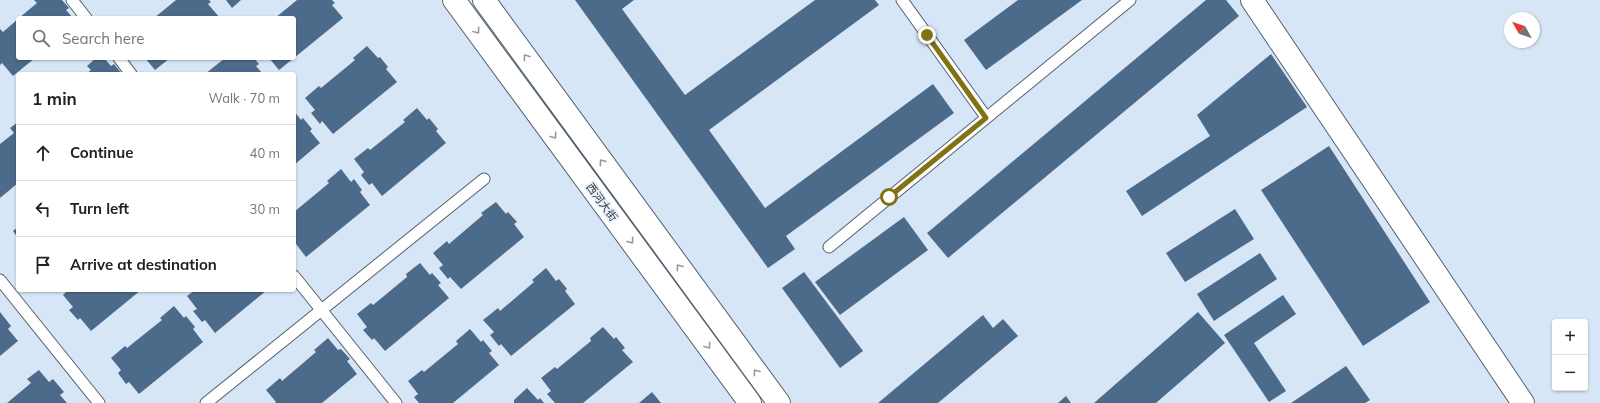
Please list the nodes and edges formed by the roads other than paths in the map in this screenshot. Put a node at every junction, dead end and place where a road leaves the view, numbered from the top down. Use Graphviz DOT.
graph roads {
  1 [pos="72,0"];
  2 [pos="454,0"];
  3 [pos="484,0"];
  4 [pos="902,0"];
  5 [pos="1130,0"];
  6 [pos="1252,0"];
  7 [pos="84,16"];
  8 [pos="120,60"];
  9 [pos="129,72"];
  10 [pos="986,118"];
  11 [pos="484,179"];
  12 [pos="829,247"];
  13 [pos="296,279"];
  14 [pos="0,280"];
  15 [pos="321,310"];
  16 [pos="99,403"];
  17 [pos="206,403"];
  18 [pos="396,403"];
  19 [pos="750,403"];
  20 [pos="779,403"];
  21 [pos="1523,403"];
  1 -- 7 [label="lane"];
  2 -- 19 [label="street, 西河大街, one-way"];
  20 -- 3 [label="street, one-way"];
  4 -- 10 [label="lane"];
  5 -- 10 [label="lane"];
  6 -- 21 [label="street"];
  8 -- 9 [label="lane"];
  10 -- 12 [label="lane"];
  11 -- 15 [label="lane"];
  13 -- 15 [label="lane"];
  14 -- 16 [label="lane"];
  15 -- 17 [label="lane"];
  15 -- 18 [label="lane"];
}
